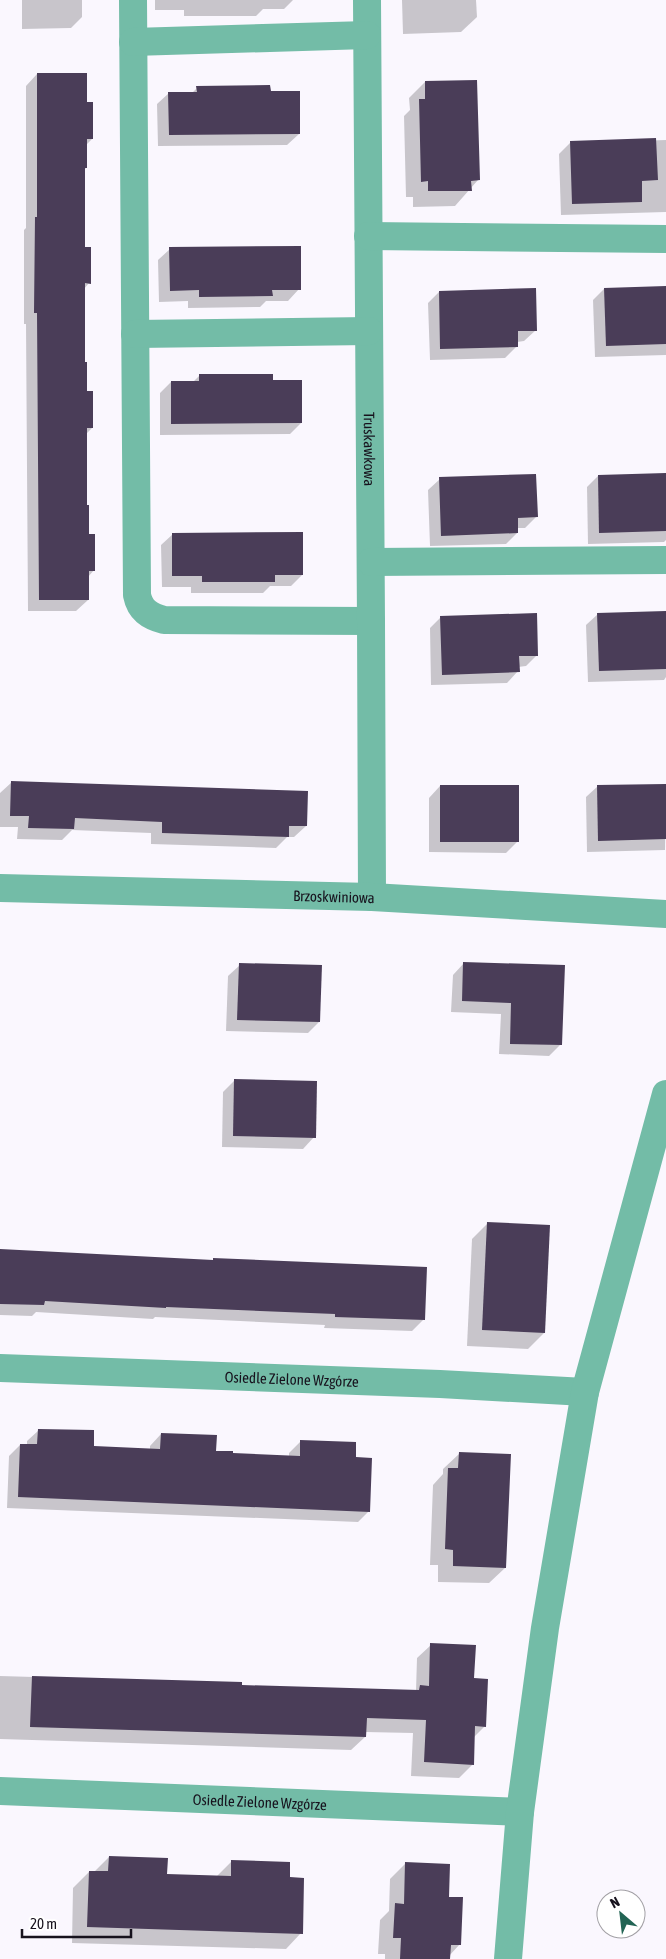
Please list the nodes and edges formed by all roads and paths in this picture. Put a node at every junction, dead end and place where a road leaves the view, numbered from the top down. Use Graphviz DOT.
graph roads {
  1 [pos="133,0"];
  2 [pos="367,0"];
  3 [pos="367,35"];
  4 [pos="133,42"];
  5 [pos="368,236"];
  6 [pos="666,240"];
  7 [pos="369,331"];
  8 [pos="135,334"];
  9 [pos="666,560"];
  10 [pos="371,562"];
  11 [pos="372,621"];
  12 [pos="0,888"];
  13 [pos="372,897"];
  14 [pos="666,914"];
  15 [pos="666,1094"];
  16 [pos="0,1368"];
  17 [pos="584,1392"];
  18 [pos="0,1791"];
  19 [pos="520,1812"];
  20 [pos="508,1959"];
  1 -- 4 [label="street"];
  2 -- 3 [label="street, Truskawkowa"];
  3 -- 4 [label="street"];
  3 -- 5 [label="street, Truskawkowa"];
  4 -- 8 [label="street"];
  5 -- 6 [label="street"];
  5 -- 7 [label="street, Truskawkowa"];
  7 -- 8 [label="street"];
  7 -- 10 [label="street, Truskawkowa"];
  8 -- 11 [label="street"];
  9 -- 10 [label="street"];
  10 -- 11 [label="street, Truskawkowa"];
  11 -- 13 [label="street, Truskawkowa"];
  12 -- 13 [label="street, Brzoskwiniowa"];
  13 -- 14 [label="street, Brzoskwiniowa"];
  15 -- 17 [label="street"];
  16 -- 17 [label="street, Osiedle Zielone Wzgórze"];
  17 -- 19 [label="street"];
  18 -- 19 [label="street, Osiedle Zielone Wzgórze"];
  19 -- 20 [label="street"];
}
